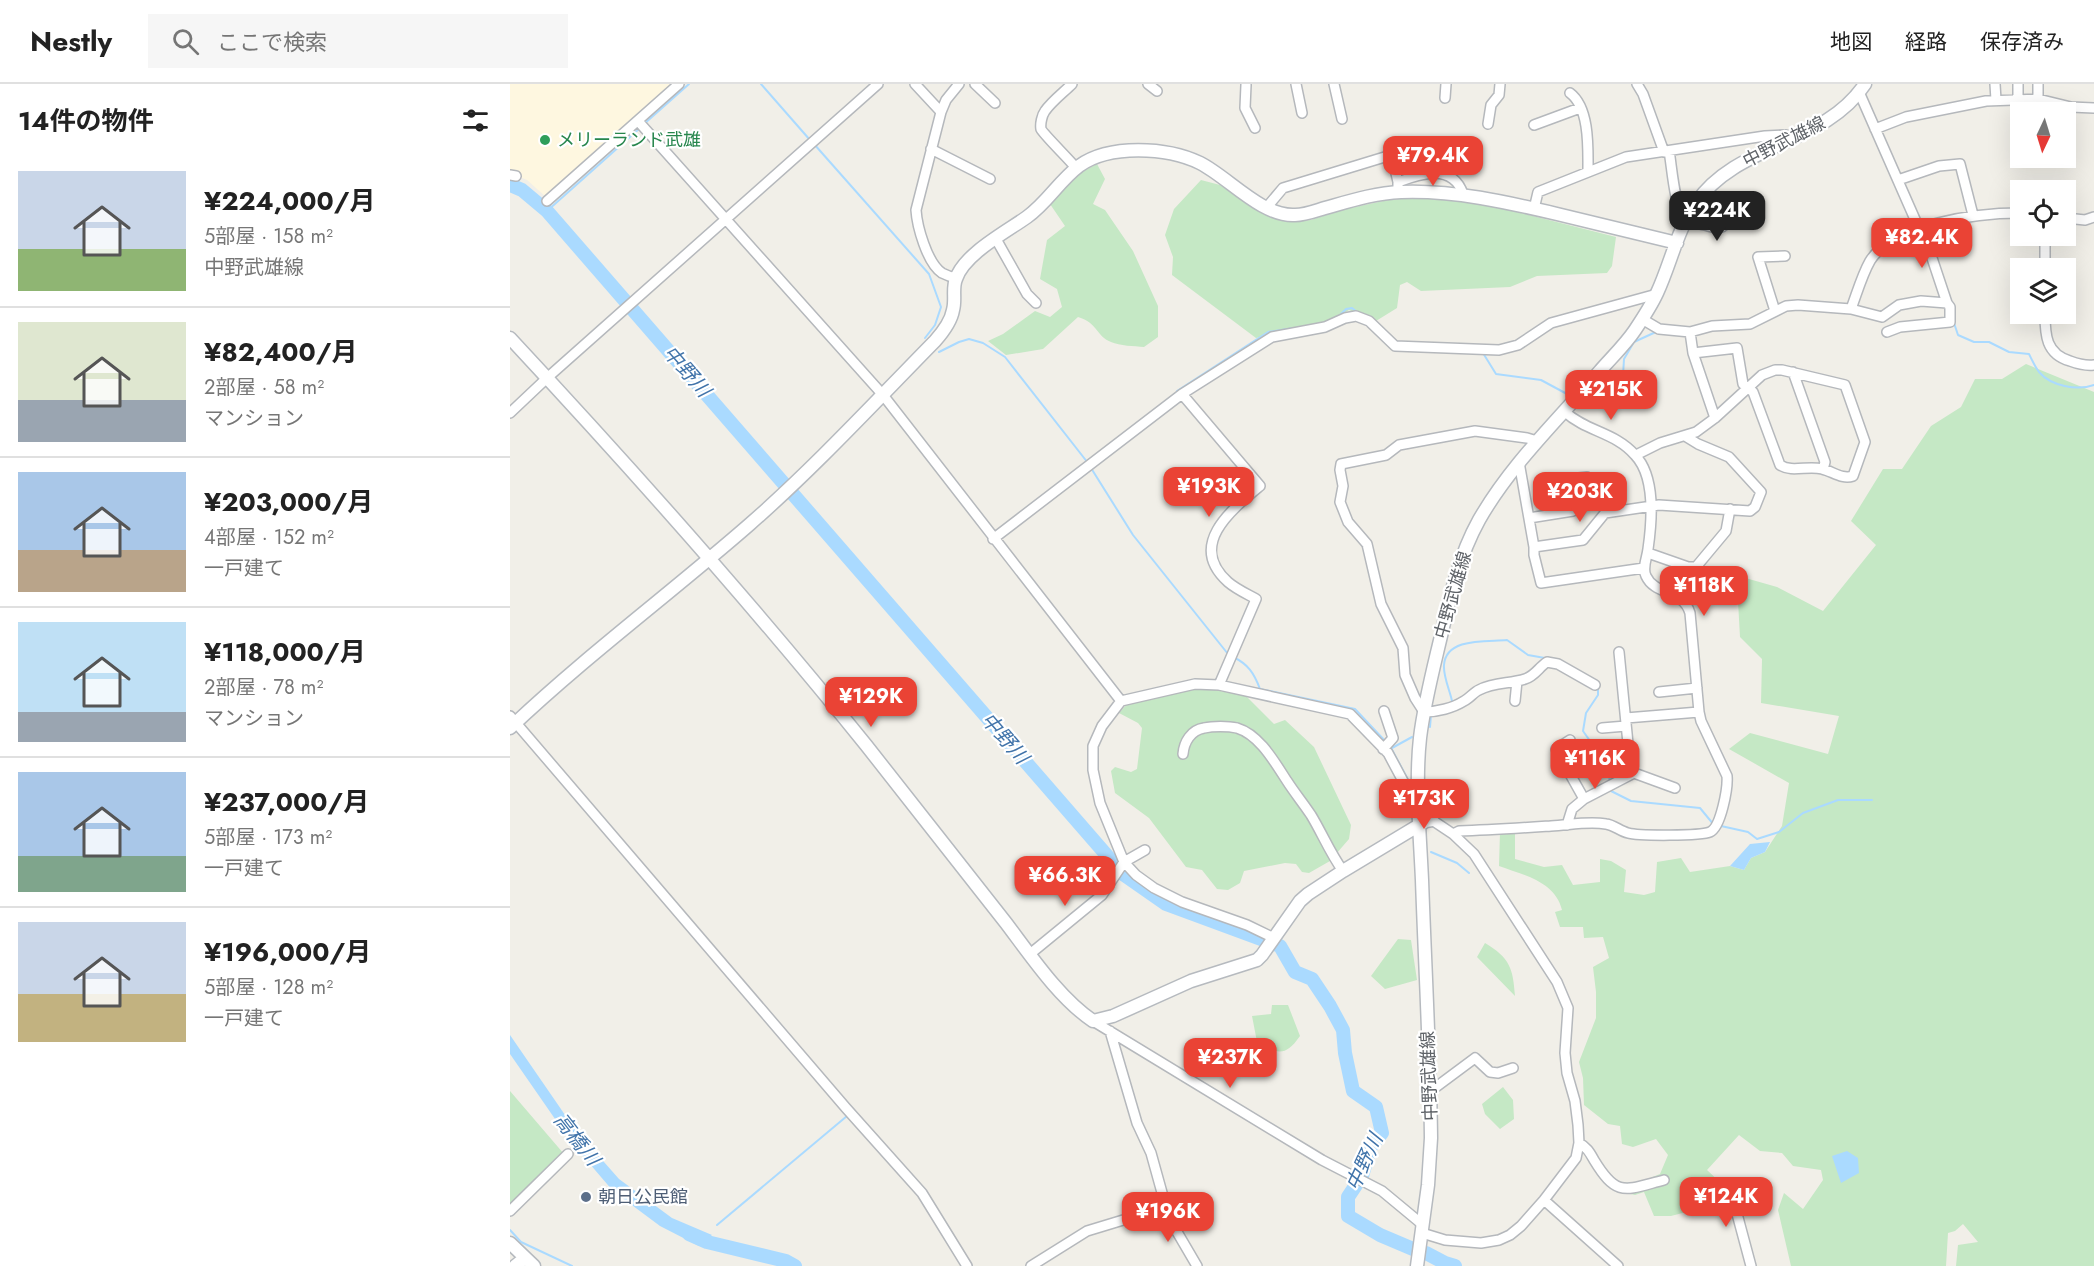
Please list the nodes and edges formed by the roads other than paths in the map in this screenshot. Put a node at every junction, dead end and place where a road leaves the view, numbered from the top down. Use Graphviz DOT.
graph roads {
  1 [pos="679,84"];
  2 [pos="878,84"];
  3 [pos="915,84"];
  4 [pos="959,84"];
  5 [pos="975,84"];
  6 [pos="1072,84"];
  7 [pos="1148,84"];
  8 [pos="1248,84"];
  9 [pos="1296,84"];
  10 [pos="1334,84"];
  11 [pos="1446,84"];
  12 [pos="1500,84"];
  13 [pos="1637,84"];
  14 [pos="1995,84"];
  15 [pos="2018,84"];
  16 [pos="2038,84"];
  17 [pos="1862,88"];
  18 [pos="1157,91"];
  19 [pos="1570,93"];
  20 [pos="1445,98"];
  21 [pos="2018,99"];
  22 [pos="2038,99"];
  23 [pos="1995,100"];
  24 [pos="995,103"];
  25 [pos="1580,108"];
  26 [pos="2094,108"];
  27 [pos="941,112"];
  28 [pos="1302,113"];
  29 [pos="1342,119"];
  30 [pos="1488,124"];
  31 [pos="641,125"];
  32 [pos="1534,125"];
  33 [pos="1255,128"];
  34 [pos="1875,129"];
  35 [pos="1791,140"];
  36 [pos="931,149"];
  37 [pos="1666,152"];
  38 [pos="1392,156"];
  39 [pos="1076,168"];
  40 [pos="1588,172"];
  41 [pos="1425,173"];
  42 [pos="990,179"];
  43 [pos="1898,180"];
  44 [pos="1398,187"];
  45 [pos="1463,194"];
  46 [pos="548,201"];
  47 [pos="1267,207"];
  48 [pos="1534,209"];
  49 [pos="2010,213"];
  50 [pos="1733,214"];
  51 [pos="1973,215"];
  52 [pos="2094,217"];
  53 [pos="726,219"];
  54 [pos="1686,219"];
  55 [pos="2076,219"];
  56 [pos="1919,228"];
  57 [pos="996,239"];
  58 [pos="1677,243"];
  59 [pos="1785,256"];
  60 [pos="956,278"];
  61 [pos="1657,294"];
  62 [pos="1036,303"];
  63 [pos="1947,303"];
  64 [pos="1851,309"];
  65 [pos="1775,311"];
  66 [pos="1642,319"];
  67 [pos="2046,324"];
  68 [pos="1690,332"];
  69 [pos="1887,333"];
  70 [pos="510,339"];
  71 [pos="1693,353"];
  72 [pos="2094,365"];
  73 [pos="1793,372"];
  74 [pos="547,378"];
  75 [pos="1748,388"];
  76 [pos="1182,394"];
  77 [pos="883,395"];
  78 [pos="510,412"];
  79 [pos="1564,412"];
  80 [pos="1715,418"];
  81 [pos="1685,436"];
  82 [pos="1537,441"];
  83 [pos="1636,455"];
  84 [pos="1519,462"];
  85 [pos="1823,469"];
  86 [pos="1587,477"];
  87 [pos="1573,479"];
  88 [pos="1553,481"];
  89 [pos="1652,506"];
  90 [pos="1730,509"];
  91 [pos="1529,518"];
  92 [pos="993,539"];
  93 [pos="1534,547"];
  94 [pos="1648,553"];
  95 [pos="710,558"];
  96 [pos="1644,568"];
  97 [pos="1619,652"];
  98 [pos="1517,681"];
  99 [pos="1219,685"];
  100 [pos="1595,685"];
  101 [pos="1697,688"];
  102 [pos="1659,692"];
  103 [pos="1121,701"];
  104 [pos="1515,701"];
  105 [pos="1384,711"];
  106 [pos="1424,712"];
  107 [pos="1699,712"];
  108 [pos="512,722"];
  109 [pos="1626,722"];
  110 [pos="1602,728"];
  111 [pos="1570,740"];
  112 [pos="1386,745"];
  113 [pos="1183,754"];
  114 [pos="1580,758"];
  115 [pos="1566,766"];
  116 [pos="1631,774"];
  117 [pos="1675,788"];
  118 [pos="1415,799"];
  119 [pos="1584,799"];
  120 [pos="1432,820"];
  121 [pos="1420,825"];
  122 [pos="1567,825"];
  123 [pos="1453,834"];
  124 [pos="1145,850"];
  125 [pos="1124,862"];
  126 [pos="1343,871"];
  127 [pos="1271,943"];
  128 [pos="1030,954"];
  129 [pos="1093,1021"];
  130 [pos="1110,1031"];
  131 [pos="1513,1068"];
  132 [pos="1430,1087"];
  133 [pos="1580,1143"];
  134 [pos="568,1154"];
  135 [pos="1664,1180"];
  136 [pos="1734,1197"];
  137 [pos="1544,1200"];
  138 [pos="1166,1207"];
  139 [pos="510,1211"];
  140 [pos="1423,1229"];
  141 [pos="510,1243"];
  142 [pos="529,1262"];
  143 [pos="515,1266"];
  144 [pos="967,1266"];
  145 [pos="1031,1266"];
  146 [pos="1197,1266"];
  147 [pos="1417,1266"];
  148 [pos="1618,1266"];
  149 [pos="1751,1266"];
  1 -- 31 [label="street"];
  2 -- 53 [label="street"];
  3 -- 27 [label="street"];
  4 -- 27 [label="street"];
  5 -- 24 [label="street"];
  6 -- 39 [label="street"];
  7 -- 18 [label="street"];
  8 -- 33 [label="street"];
  9 -- 28 [label="street"];
  10 -- 29 [label="street"];
  11 -- 20 [label="street"];
  12 -- 30 [label="street"];
  13 -- 37 [label="street"];
  14 -- 23 [label="street"];
  15 -- 21 [label="street"];
  16 -- 22 [label="street"];
  17 -- 34 [label="street"];
  17 -- 35 [label="street, 中野武雄線"];
  19 -- 25 [label="street"];
  21 -- 22 [label="street"];
  21 -- 23 [label="street"];
  22 -- 26 [label="street"];
  23 -- 34 [label="street"];
  25 -- 32 [label="street"];
  25 -- 40 [label="street"];
  27 -- 36 [label="street"];
  31 -- 46 [label="street"];
  31 -- 53 [label="street"];
  34 -- 43 [label="street"];
  35 -- 37 [label="street"];
  35 -- 54 [label="street, 中野武雄線"];
  36 -- 42 [label="street"];
  36 -- 60 [label="street"];
  37 -- 40 [label="street"];
  37 -- 54 [label="street"];
  38 -- 41 [label="street"];
  38 -- 44 [label="street"];
  38 -- 47 [label="street"];
  39 -- 47 [label="street"];
  39 -- 57 [label="street"];
  40 -- 48 [label="street"];
  41 -- 44 [label="street"];
  41 -- 45 [label="street"];
  43 -- 51 [label="street"];
  43 -- 56 [label="street"];
  44 -- 45 [label="street"];
  44 -- 47 [label="street"];
  45 -- 48 [label="street"];
  48 -- 58 [label="street"];
  49 -- 51 [label="street"];
  50 -- 54 [label="street"];
  51 -- 56 [label="street"];
  52 -- 55 [label="street"];
  53 -- 74 [label="street"];
  53 -- 77 [label="street"];
  54 -- 58 [label="street, 中野武雄線"];
  56 -- 63 [label="street"];
  56 -- 64 [label="street"];
  57 -- 60 [label="street"];
  57 -- 62 [label="street"];
  58 -- 61 [label="street, 中野武雄線"];
  59 -- 65 [label="street"];
  60 -- 77 [label="street"];
  61 -- 66 [label="street, 中野武雄線"];
  61 -- 76 [label="street"];
  63 -- 64 [label="street"];
  63 -- 69 [label="street"];
  64 -- 65 [label="street"];
  65 -- 68 [label="street"];
  66 -- 68 [label="street"];
  66 -- 79 [label="street, 中野武雄線"];
  67 -- 72 [label="street"];
  68 -- 71 [label="street"];
  70 -- 74 [label="street"];
  71 -- 75 [label="street"];
  71 -- 80 [label="street"];
  73 -- 75 [label="street"];
  73 -- 85 [label="street"];
  73 -- 85 [label="street"];
  74 -- 78 [label="street"];
  74 -- 95 [label="street"];
  75 -- 80 [label="street"];
  75 -- 85 [label="street"];
  76 -- 92 [label="street"];
  76 -- 99 [label="street"];
  77 -- 92 [label="street"];
  77 -- 95 [label="street"];
  79 -- 82 [label="street, 中野武雄線"];
  79 -- 83 [label="street"];
  80 -- 81 [label="street"];
  81 -- 83 [label="street"];
  81 -- 90 [label="street"];
  82 -- 84 [label="street, 中野武雄線"];
  82 -- 106 [label="street"];
  83 -- 89 [label="street"];
  84 -- 91 [label="street"];
  84 -- 106 [label="street, 中野武雄線"];
  86 -- 87 [label="street"];
  87 -- 88 [label="street"];
  87 -- 91 [label="street"];
  89 -- 90 [label="street"];
  89 -- 93 [label="street"];
  89 -- 94 [label="street"];
  90 -- 94 [label="street"];
  91 -- 93 [label="street"];
  92 -- 103 [label="street"];
  93 -- 96 [label="street"];
  94 -- 96 [label="street"];
  95 -- 108 [label="street"];
  95 -- 128 [label="street"];
  96 -- 101 [label="street"];
  97 -- 109 [label="street"];
  98 -- 100 [label="street"];
  98 -- 104 [label="street"];
  98 -- 106 [label="street"];
  99 -- 103 [label="street"];
  99 -- 112 [label="street"];
  101 -- 102 [label="street"];
  101 -- 107 [label="street"];
  103 -- 125 [label="street"];
  105 -- 112 [label="street"];
  106 -- 118 [label="street, 中野武雄線"];
  107 -- 109 [label="street"];
  107 -- 122 [label="street"];
  108 -- 144 [label="street"];
  109 -- 110 [label="street"];
  109 -- 116 [label="street"];
  111 -- 115 [label="street"];
  112 -- 118 [label="street"];
  113 -- 126 [label="street"];
  114 -- 115 [label="street"];
  115 -- 119 [label="street"];
  116 -- 117 [label="street"];
  116 -- 119 [label="street"];
  118 -- 120 [label="street"];
  118 -- 121 [label="street, 中野武雄線"];
  119 -- 122 [label="street"];
  120 -- 121 [label="street"];
  120 -- 123 [label="street"];
  121 -- 126 [label="street"];
  121 -- 132 [label="street, 中野武雄線"];
  122 -- 123 [label="street"];
  123 -- 133 [label="street"];
  124 -- 125 [label="street"];
  125 -- 127 [label="street"];
  125 -- 128 [label="street"];
  126 -- 127 [label="street"];
  127 -- 129 [label="street"];
  128 -- 129 [label="street"];
  129 -- 130 [label="street"];
  130 -- 138 [label="street"];
  130 -- 140 [label="street"];
  131 -- 132 [label="street"];
  132 -- 140 [label="street, 中野武雄線"];
  133 -- 135 [label="street"];
  133 -- 137 [label="street"];
  134 -- 139 [label="street"];
  136 -- 149 [label="street"];
  137 -- 140 [label="street"];
  137 -- 148 [label="street"];
  138 -- 145 [label="street"];
  138 -- 146 [label="street"];
  140 -- 147 [label="street, 中野武雄線"];
  141 -- 142 [label="street"];
  142 -- 143 [label="street"];
}
